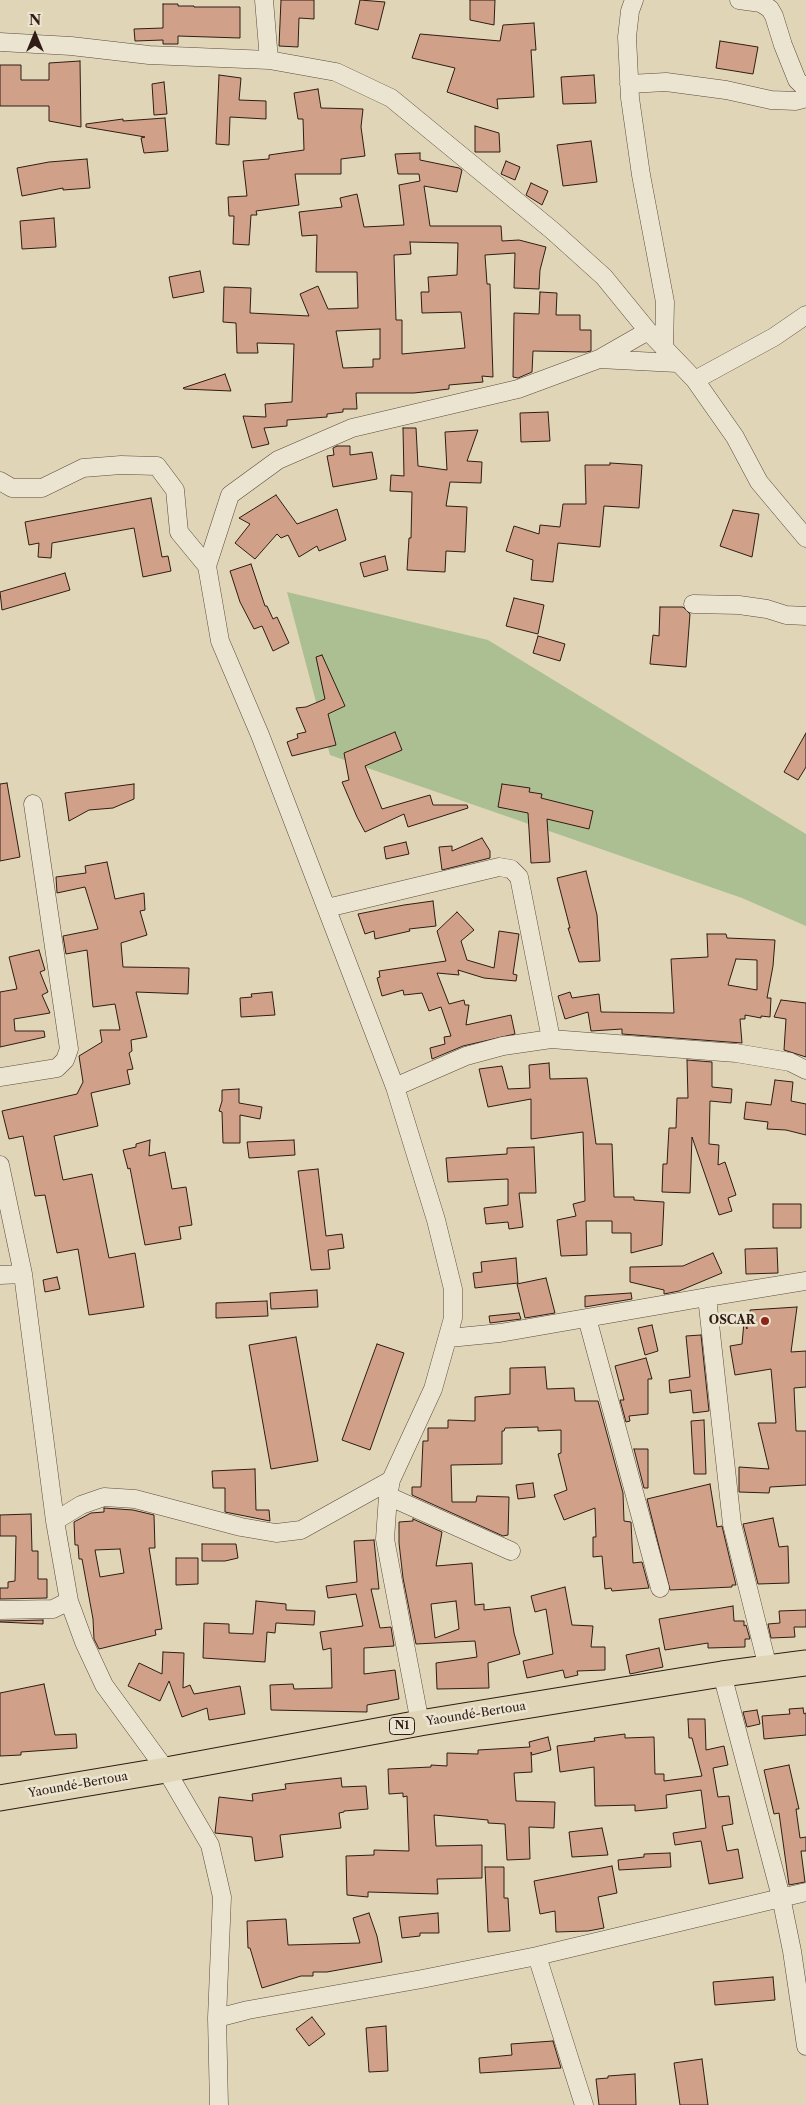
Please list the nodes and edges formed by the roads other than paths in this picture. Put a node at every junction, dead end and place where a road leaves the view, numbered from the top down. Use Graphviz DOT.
graph roads {
  1 [pos="264,0"];
  2 [pos="634,0"];
  3 [pos="739,0"];
  4 [pos="0,42"];
  5 [pos="269,60"];
  6 [pos="629,84"];
  7 [pos="806,89"];
  8 [pos="806,98"];
  9 [pos="806,316"];
  10 [pos="648,331"];
  11 [pos="664,348"];
  12 [pos="599,359"];
  13 [pos="677,362"];
  14 [pos="695,380"];
  15 [pos="0,481"];
  16 [pos="806,538"];
  17 [pos="207,566"];
  18 [pos="693,604"];
  19 [pos="806,616"];
  20 [pos="33,804"];
  21 [pos="327,908"];
  22 [pos="551,1039"];
  23 [pos="806,1070"];
  24 [pos="0,1077"];
  25 [pos="395,1088"];
  26 [pos="0,1165"];
  27 [pos="23,1274"];
  28 [pos="0,1276"];
  29 [pos="806,1281"];
  30 [pos="707,1297"];
  31 [pos="587,1318"];
  32 [pos="449,1338"];
  33 [pos="389,1488"];
  34 [pos="55,1521"];
  35 [pos="511,1551"];
  36 [pos="660,1588"];
  37 [pos="69,1600"];
  38 [pos="0,1610"];
  39 [pos="806,1663"];
  40 [pos="768,1668"];
  41 [pos="722,1674"];
  42 [pos="420,1723"];
  43 [pos="166,1770"];
  44 [pos="0,1798"];
  45 [pos="806,1892"];
  46 [pos="781,1897"];
  47 [pos="537,1956"];
  48 [pos="217,2018"];
  49 [pos="806,2046"];
  50 [pos="219,2105"];
  51 [pos="584,2105"];
  1 -- 5 [label="street"];
  2 -- 6 [label="street"];
  3 -- 7 [label="street"];
  4 -- 5 [label="street"];
  5 -- 10 [label="street"];
  6 -- 8 [label="street"];
  6 -- 11 [label="street"];
  9 -- 14 [label="street"];
  10 -- 11 [label="street"];
  10 -- 12 [label="street"];
  11 -- 13 [label="street"];
  12 -- 13 [label="street"];
  12 -- 17 [label="street"];
  13 -- 14 [label="street"];
  14 -- 16 [label="street"];
  15 -- 17 [label="street"];
  17 -- 21 [label="street"];
  18 -- 19 [label="street"];
  20 -- 24 [label="street"];
  21 -- 22 [label="street"];
  21 -- 25 [label="street"];
  22 -- 23 [label="street"];
  22 -- 25 [label="street"];
  25 -- 32 [label="street"];
  26 -- 27 [label="street"];
  27 -- 28 [label="street"];
  27 -- 34 [label="street"];
  29 -- 30 [label="street"];
  30 -- 31 [label="street"];
  30 -- 40 [label="street"];
  31 -- 32 [label="street"];
  31 -- 36 [label="street"];
  32 -- 33 [label="street"];
  33 -- 34 [label="street"];
  33 -- 35 [label="street"];
  33 -- 42 [label="street"];
  34 -- 37 [label="street"];
  37 -- 38 [label="street"];
  37 -- 43 [label="street"];
  39 -- 40 [label="highway, Yaoundé-Bertoua / N1"];
  40 -- 41 [label="highway, Yaoundé-Bertoua / N1"];
  41 -- 42 [label="highway, Yaoundé-Bertoua / N1"];
  41 -- 46 [label="street"];
  42 -- 43 [label="highway, Yaoundé-Bertoua / N1"];
  43 -- 44 [label="highway, Yaoundé-Bertoua / N1"];
  43 -- 48 [label="street"];
  45 -- 46 [label="street"];
  46 -- 47 [label="street"];
  46 -- 49 [label="street"];
  47 -- 48 [label="street"];
  47 -- 51 [label="street"];
  48 -- 50 [label="street"];
}
